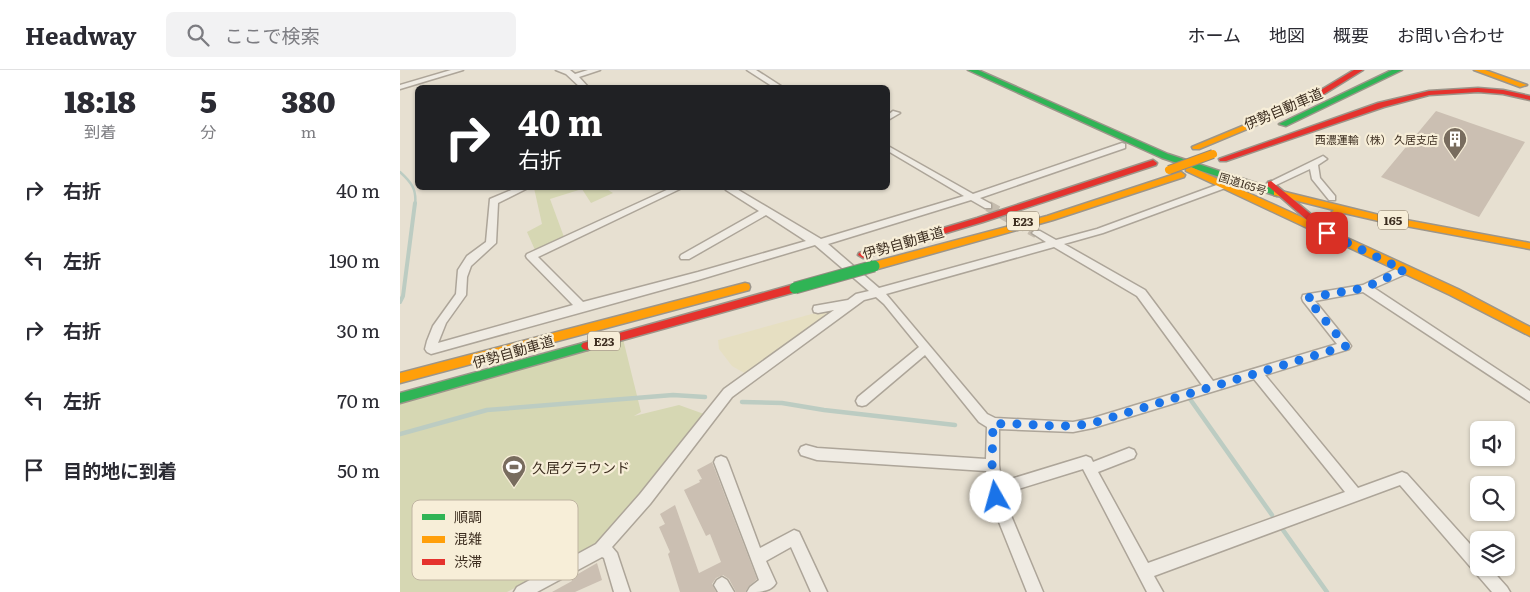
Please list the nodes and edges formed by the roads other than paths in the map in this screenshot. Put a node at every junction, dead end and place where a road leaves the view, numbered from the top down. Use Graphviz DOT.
graph roads {
  1 [pos="459,70"];
  2 [pos="560,70"];
  3 [pos="596,70"];
  4 [pos="750,70"];
  5 [pos="972,70"];
  6 [pos="988,70"];
  7 [pos="1359,70"];
  8 [pos="1374,70"];
  9 [pos="1398,70"];
  10 [pos="1478,70"];
  11 [pos="1493,70"];
  12 [pos="575,76"];
  13 [pos="1530,81"];
  14 [pos="583,85"];
  15 [pos="777,85"];
  16 [pos="400,87"];
  17 [pos="1530,87"];
  18 [pos="1530,98"];
  19 [pos="1302,104"];
  20 [pos="896,114"];
  21 [pos="890,117"];
  22 [pos="1122,146"];
  23 [pos="1141,146"];
  24 [pos="890,149"];
  25 [pos="1218,156"];
  26 [pos="1323,159"];
  27 [pos="1313,164"];
  28 [pos="1225,185"];
  29 [pos="519,190"];
  30 [pos="673,190"];
  31 [pos="732,190"];
  32 [pos="1276,190"];
  33 [pos="971,197"];
  34 [pos="1332,198"];
  35 [pos="988,206"];
  36 [pos="1344,209"];
  37 [pos="766,211"];
  38 [pos="1312,224"];
  39 [pos="1328,230"];
  40 [pos="1037,233"];
  41 [pos="1530,236"];
  42 [pos="818,242"];
  43 [pos="1055,244"];
  44 [pos="1530,246"];
  45 [pos="685,257"];
  46 [pos="825,266"];
  47 [pos="874,266"];
  48 [pos="1404,270"];
  49 [pos="752,285"];
  50 [pos="1364,288"];
  51 [pos="878,292"];
  52 [pos="850,304"];
  53 [pos="581,307"];
  54 [pos="818,309"];
  55 [pos="1530,332"];
  56 [pos="926,348"];
  57 [pos="1257,374"];
  58 [pos="400,378"];
  59 [pos="1211,388"];
  60 [pos="1530,397"];
  61 [pos="400,398"];
  62 [pos="862,401"];
  63 [pos="993,424"];
  64 [pos="806,451"];
  65 [pos="1129,454"];
  66 [pos="721,462"];
  67 [pos="992,464"];
  68 [pos="1090,469"];
  69 [pos="995,490"];
  70 [pos="1355,494"];
  71 [pos="601,549"];
  72 [pos="1470,555"];
  73 [pos="758,558"];
  74 [pos="578,562"];
  75 [pos="1144,572"];
  76 [pos="1488,576"];
  77 [pos="544,580"];
  78 [pos="522,592"];
  79 [pos="622,592"];
  80 [pos="755,592"];
  81 [pos="819,592"];
  82 [pos="1035,592"];
  83 [pos="1155,592"];
  84 [pos="1502,592"];
  1 -- 16 [label="street"];
  2 -- 12 [label="street"];
  3 -- 12 [label="street"];
  4 -- 15 [label="street"];
  5 -- 23 [label="main road, 国道165号 / 165"];
  6 -- 32 [label="main road, 国道165号 / 165"];
  7 -- 19 [label="main road"];
  8 -- 19 [label="main road, 伊勢自動車道 / E23"];
  9 -- 25 [label="main road, 伊勢自動車道 / E23"];
  10 -- 17 [label="main road"];
  11 -- 13 [label="main road"];
  12 -- 14 [label="street"];
  18 -- 25 [label="main road"];
  19 -- 46 [label="main road, 伊勢自動車道 / E23"];
  20 -- 21 [label="street"];
  22 -- 33 [label="street"];
  23 -- 28 [label="main road"];
  23 -- 32 [label="main road, 国道165号 / 165"];
  24 -- 33 [label="street"];
  25 -- 47 [label="main road, 伊勢自動車道 / E23, bridge"];
  25 -- 47 [label="main road"];
  26 -- 27 [label="street"];
  27 -- 32 [label="street"];
  27 -- 34 [label="street"];
  28 -- 38 [label="main road"];
  28 -- 43 [label="street"];
  29 -- 53 [label="street"];
  30 -- 53 [label="street"];
  31 -- 37 [label="street"];
  32 -- 34 [label="main road, 国道165号 / 165"];
  32 -- 36 [label="main road, 国道165号 / 165"];
  32 -- 38 [label="main road"];
  32 -- 39 [label="main road"];
  33 -- 35 [label="street"];
  33 -- 42 [label="street"];
  34 -- 41 [label="main road, 国道165号 / 165"];
  36 -- 39 [label="main road"];
  36 -- 44 [label="main road, 国道165号 / 165"];
  37 -- 42 [label="street"];
  37 -- 45 [label="street"];
  38 -- 48 [label="main road"];
  39 -- 48 [label="main road"];
  40 -- 43 [label="street"];
  42 -- 51 [label="street"];
  42 -- 53 [label="street"];
  43 -- 51 [label="street"];
  43 -- 59 [label="street"];
  47 -- 61 [label="main road, 伊勢自動車道 / E23, bridge"];
  48 -- 50 [label="street"];
  48 -- 55 [label="main road"];
  49 -- 58 [label="main road, 伊勢自動車道 / E23"];
  50 -- 57 [label="street"];
  50 -- 60 [label="street"];
  51 -- 52 [label="street"];
  51 -- 56 [label="street"];
  52 -- 54 [label="street"];
  52 -- 71 [label="street"];
  56 -- 62 [label="street"];
  56 -- 63 [label="street"];
  57 -- 59 [label="street"];
  57 -- 70 [label="street"];
  59 -- 63 [label="street"];
  63 -- 67 [label="street"];
  64 -- 67 [label="street"];
  65 -- 68 [label="street"];
  66 -- 73 [label="street"];
  67 -- 69 [label="street"];
  68 -- 69 [label="street"];
  68 -- 75 [label="street"];
  69 -- 82 [label="street"];
  70 -- 72 [label="street"];
  70 -- 75 [label="street"];
  71 -- 74 [label="street"];
  71 -- 79 [label="street"];
  73 -- 80 [label="street"];
  73 -- 81 [label="street"];
  75 -- 83 [label="street"];
  76 -- 84 [label="street"];
  77 -- 78 [label="street"];
}
